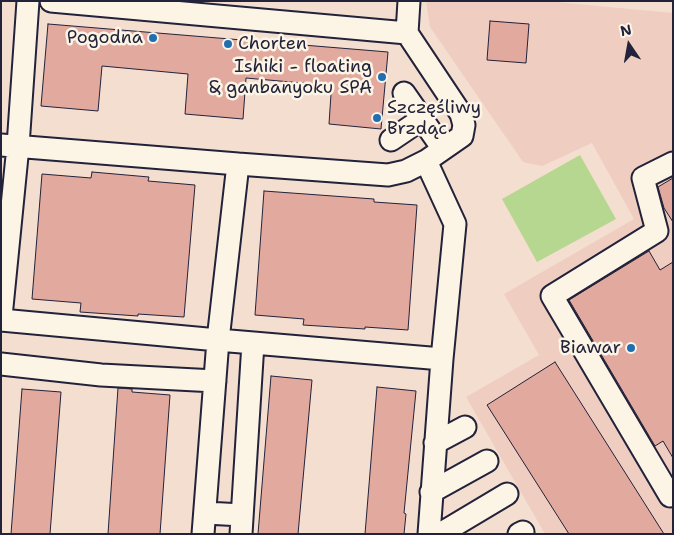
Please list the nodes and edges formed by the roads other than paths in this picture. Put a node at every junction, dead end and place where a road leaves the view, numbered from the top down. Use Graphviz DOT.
graph roads {
  1 [pos="28,1"];
  2 [pos="51,1"];
  3 [pos="409,1"];
  4 [pos="407,33"];
  5 [pos="404,93"];
  6 [pos="422,119"];
  7 [pos="391,140"];
  8 [pos="10,146"];
  9 [pos="434,155"];
  10 [pos="673,163"];
  11 [pos="238,164"];
  12 [pos="1,318"];
  13 [pos="218,340"];
  14 [pos="254,343"];
  15 [pos="442,359"];
  16 [pos="1,364"];
  17 [pos="215,381"];
  18 [pos="465,427"];
  19 [pos="435,443"];
  20 [pos="487,461"];
  21 [pos="431,492"];
  22 [pos="508,494"];
  23 [pos="672,497"];
  24 [pos="206,513"];
  25 [pos="241,524"];
  26 [pos="203,534"];
  27 [pos="430,534"];
  28 [pos="440,534"];
  1 -- 8 [label="street"];
  2 -- 4 [label="street"];
  3 -- 4 [label="street"];
  4 -- 9 [label="street"];
  5 -- 6 [label="street"];
  6 -- 7 [label="street"];
  6 -- 9 [label="street"];
  8 -- 11 [label="street"];
  8 -- 12 [label="street"];
  9 -- 11 [label="street"];
  9 -- 15 [label="street"];
  10 -- 23 [label="street"];
  11 -- 13 [label="street"];
  12 -- 13 [label="street"];
  13 -- 14 [label="street"];
  13 -- 17 [label="street"];
  14 -- 15 [label="street"];
  14 -- 25 [label="street"];
  15 -- 19 [label="street"];
  16 -- 17 [label="street"];
  17 -- 24 [label="street"];
  18 -- 19 [label="street"];
  19 -- 21 [label="street"];
  20 -- 21 [label="street"];
  21 -- 27 [label="street"];
  22 -- 28 [label="street"];
  24 -- 25 [label="street"];
  24 -- 26 [label="street"];
}
